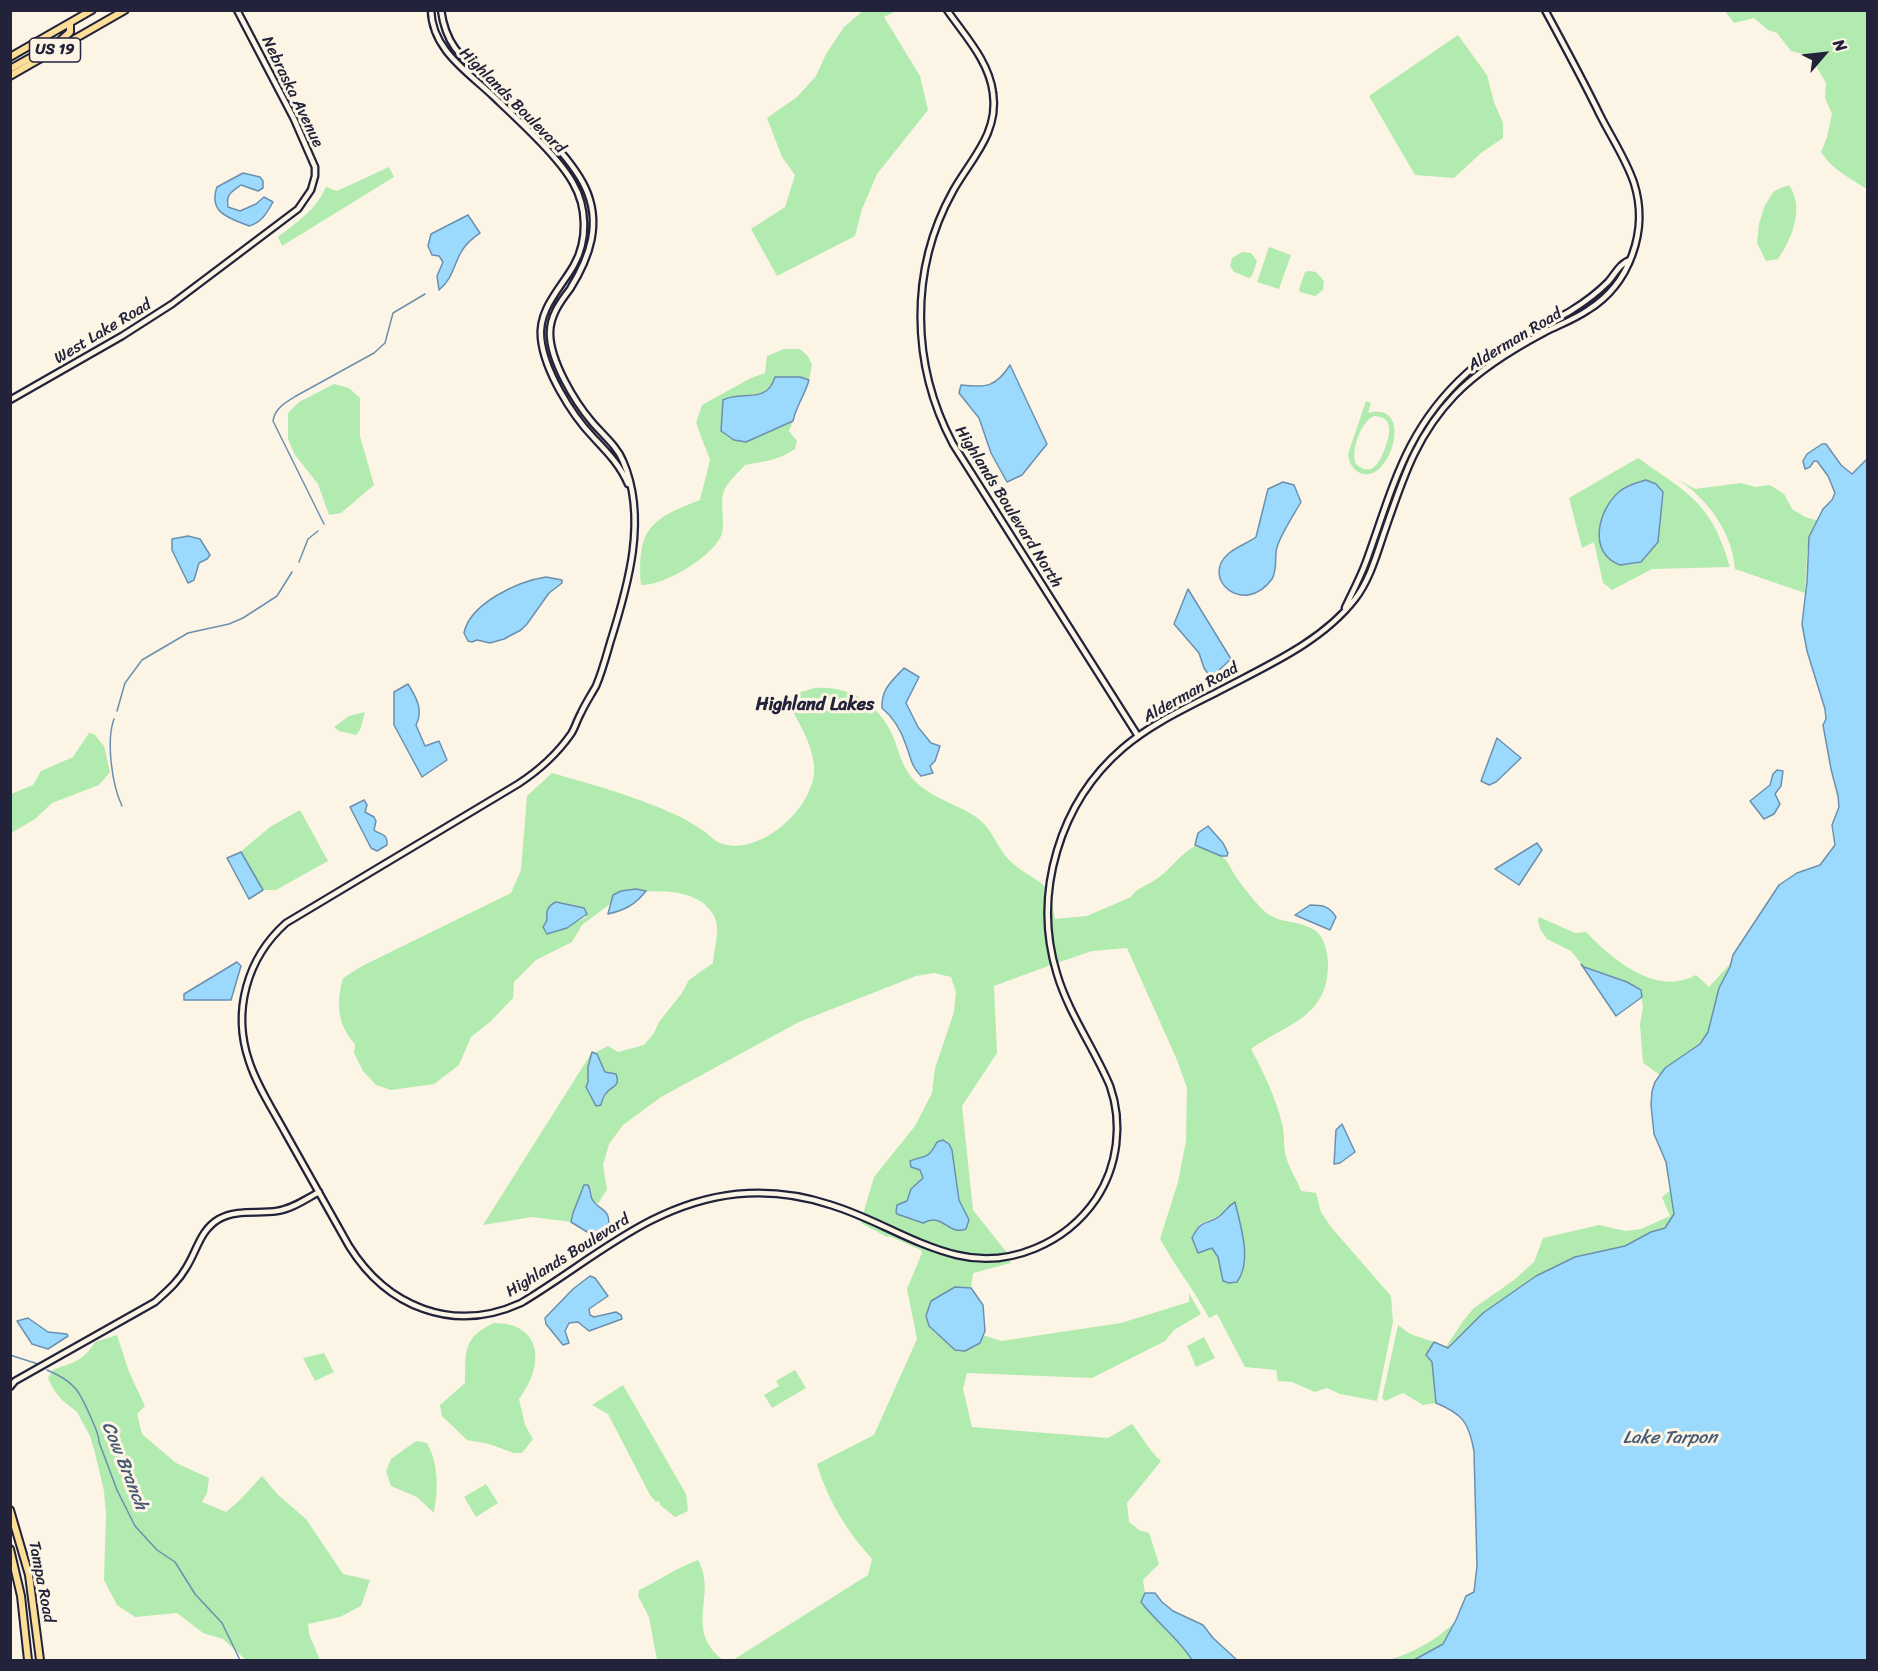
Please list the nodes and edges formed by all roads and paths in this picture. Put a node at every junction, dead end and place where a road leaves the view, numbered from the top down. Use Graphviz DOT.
graph roads {
  1 [pos="92,10"];
  2 [pos="124,10"];
  3 [pos="237,10"];
  4 [pos="431,10"];
  5 [pos="441,10"];
  6 [pos="947,10"];
  7 [pos="1545,10"];
  8 [pos="70,22"];
  9 [pos="10,57"];
  10 [pos="10,69"];
  11 [pos="10,76"];
  12 [pos="1630,260"];
  13 [pos="204,278"];
  14 [pos="10,400"];
  15 [pos="632,492"];
  16 [pos="1344,610"];
  17 [pos="1138,736"];
  18 [pos="319,1192"];
  19 [pos="13,1381"];
  20 [pos="10,1387"];
  21 [pos="10,1510"];
  22 [pos="10,1549"];
  23 [pos="28,1660"];
  24 [pos="39,1660"];
  1 -- 8 [label="main road, US 19"];
  2 -- 11 [label="main road, US 19"];
  3 -- 13 [label="street, Nebraska Avenue"];
  4 -- 15 [label="street, Highlands Boulevard"];
  5 -- 15 [label="street, Highlands Boulevard"];
  6 -- 17 [label="street, Highlands Boulevard North"];
  7 -- 12 [label="street, Alderman Road"];
  8 -- 9 [label="main road, US 19"];
  8 -- 10 [label="main road"];
  12 -- 16 [label="street, Alderman Road"];
  12 -- 16 [label="street, Alderman Road"];
  13 -- 14 [label="street, West Lake Road"];
  15 -- 18 [label="street, Highlands Boulevard"];
  16 -- 17 [label="street, Alderman Road"];
  17 -- 18 [label="street, Highlands Boulevard"];
  18 -- 19 [label="street"];
  19 -- 20 [label="street"];
  21 -- 24 [label="main road, Tampa Road"];
  22 -- 23 [label="main road, Tampa Road"];
}
